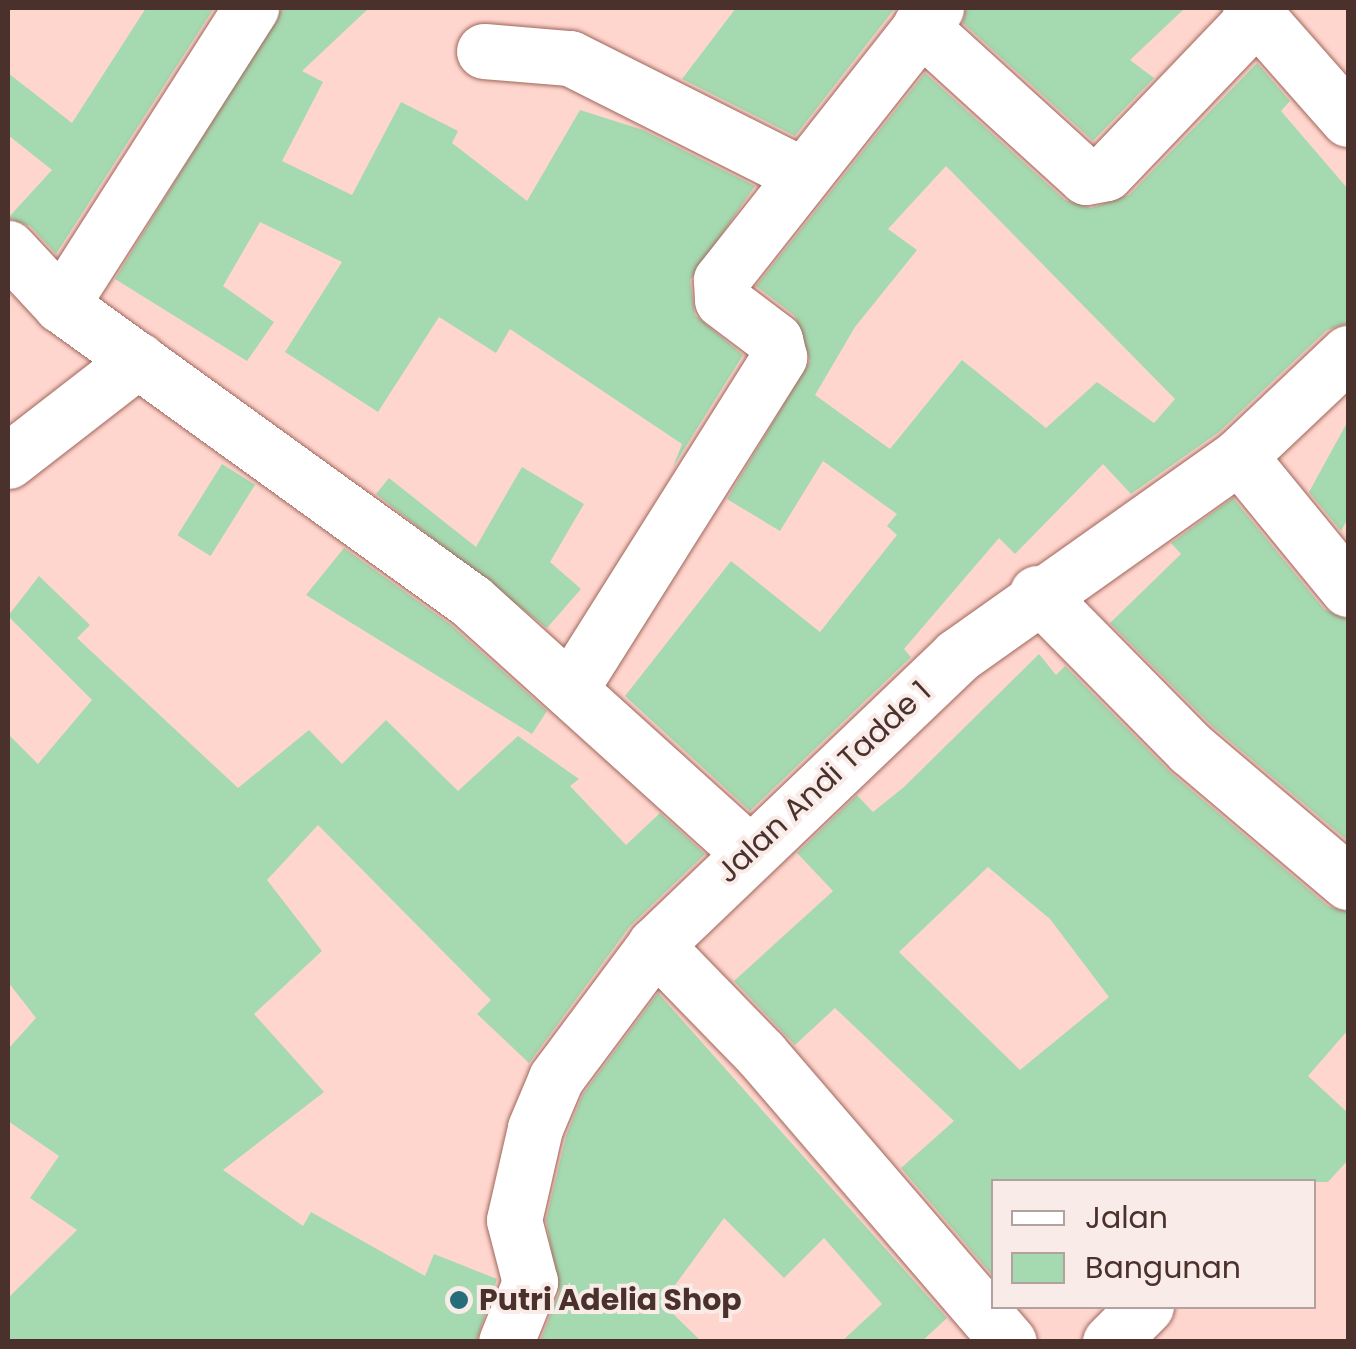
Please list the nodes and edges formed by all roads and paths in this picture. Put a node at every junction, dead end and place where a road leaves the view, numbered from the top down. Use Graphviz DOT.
graph roads {
  1 [pos="251,8"];
  2 [pos="1253,12"];
  3 [pos="928,17"];
  4 [pos="484,51"];
  5 [pos="1348,119"];
  6 [pos="801,174"];
  7 [pos="8,248"];
  8 [pos="61,305"];
  9 [pos="1348,353"];
  10 [pos="138,360"];
  11 [pos="1239,456"];
  12 [pos="8,461"];
  13 [pos="1348,589"];
  14 [pos="1038,593"];
  15 [pos="572,686"];
  16 [pos="748,851"];
  17 [pos="1348,882"];
  18 [pos="655,945"];
  19 [pos="1143,1309"];
  20 [pos="506,1342"];
  21 [pos="1009,1342"];
  22 [pos="1110,1342"];
  1 -- 8 [label="street"];
  2 -- 3 [label="street"];
  2 -- 5 [label="street"];
  3 -- 6 [label="street"];
  4 -- 6 [label="street"];
  6 -- 15 [label="street"];
  7 -- 8 [label="street"];
  8 -- 10 [label="street"];
  9 -- 11 [label="street, Jalan Andi Tadde 1"];
  10 -- 12 [label="street"];
  10 -- 15 [label="street"];
  11 -- 13 [label="street"];
  11 -- 14 [label="street, Jalan Andi Tadde 1"];
  14 -- 16 [label="street, Jalan Andi Tadde 1"];
  14 -- 17 [label="street"];
  15 -- 16 [label="street"];
  16 -- 18 [label="street, Jalan Andi Tadde 1"];
  18 -- 20 [label="street, Jalan Andi Tadde 1"];
  18 -- 21 [label="street"];
  19 -- 22 [label="street"];
}
